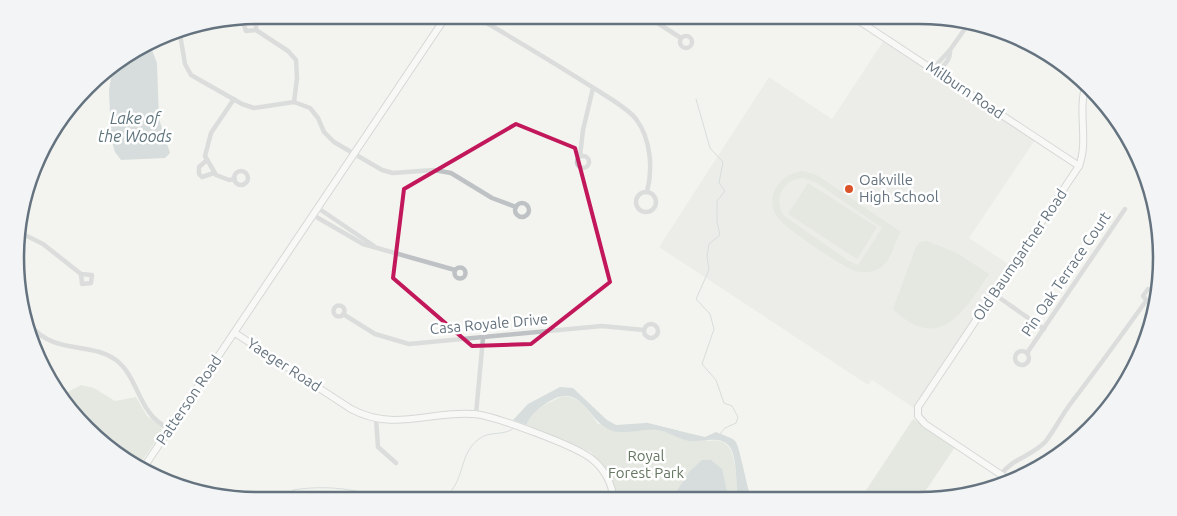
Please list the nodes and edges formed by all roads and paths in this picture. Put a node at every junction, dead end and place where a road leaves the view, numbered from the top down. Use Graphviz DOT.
graph roads {
  1 [pos="441,24"];
  2 [pos="488,24"];
  3 [pos="659,24"];
  4 [pos="864,24"];
  5 [pos="965,28"];
  6 [pos="256,30"];
  7 [pos="180,37"];
  8 [pos="681,38"];
  9 [pos="937,70"];
  10 [pos="593,88"];
  11 [pos="1084,91"];
  12 [pos="234,99"];
  13 [pos="294,102"];
  14 [pos="354,154"];
  15 [pos="580,156"];
  16 [pos="207,160"];
  17 [pos="1079,166"];
  18 [pos="214,174"];
  19 [pos="235,179"];
  20 [pos="647,192"];
  21 [pos="516,207"];
  22 [pos="318,208"];
  23 [pos="1125,209"];
  24 [pos="313,215"];
  25 [pos="25,235"];
  26 [pos="377,248"];
  27 [pos="455,270"];
  28 [pos="81,274"];
  29 [pos="1151,290"];
  30 [pos="994,294"];
  31 [pos="1146,301"];
  32 [pos="1149,301"];
  33 [pos="343,314"];
  34 [pos="35,329"];
  35 [pos="1044,329"];
  36 [pos="644,330"];
  37 [pos="235,332"];
  38 [pos="483,338"];
  39 [pos="1027,353"];
  40 [pos="476,414"];
  41 [pos="376,419"];
  42 [pos="170,430"];
  43 [pos="396,463"];
  44 [pos="146,464"];
  45 [pos="1000,475"];
  46 [pos="1003,477"];
  47 [pos="611,492"];
  1 -- 14 [label="street, Yaeger Road"];
  2 -- 10 [label="street"];
  3 -- 8 [label="street"];
  4 -- 9 [label="street, Milburn Road"];
  5 -- 9 [label="street"];
  6 -- 13 [label="street"];
  7 -- 12 [label="street"];
  9 -- 17 [label="street, Milburn Road"];
  10 -- 15 [label="street"];
  10 -- 20 [label="street"];
  11 -- 17 [label="street, Old Baumgartner Road"];
  12 -- 13 [label="street"];
  12 -- 16 [label="street"];
  13 -- 14 [label="street"];
  14 -- 21 [label="street"];
  14 -- 22 [label="street, Yaeger Road"];
  16 -- 18 [label="street"];
  16 -- 18 [label="street"];
  17 -- 30 [label="street, Old Baumgartner Road"];
  18 -- 19 [label="street"];
  20 -- 20 [label="street"];
  22 -- 24 [label="street, Yaeger Road"];
  22 -- 26 [label="street"];
  23 -- 35 [label="street, Pin Oak Terrace Court"];
  24 -- 26 [label="street"];
  24 -- 37 [label="street, Yaeger Road"];
  25 -- 28 [label="street"];
  26 -- 27 [label="street"];
  29 -- 31 [label="street"];
  30 -- 35 [label="street"];
  30 -- 45 [label="street, Old Baumgartner Road"];
  31 -- 32 [label="street"];
  31 -- 45 [label="street"];
  33 -- 38 [label="street, Casa Royale Drive"];
  34 -- 42 [label="street"];
  35 -- 39 [label="street, Pin Oak Terrace Court"];
  36 -- 38 [label="street, Casa Royale Drive"];
  37 -- 41 [label="street, Yaeger Road"];
  37 -- 42 [label="street, Patterson Road"];
  38 -- 40 [label="street"];
  40 -- 41 [label="street, Yaeger Road"];
  40 -- 47 [label="street, Yaeger Road"];
  41 -- 43 [label="street"];
  42 -- 44 [label="street, Patterson Road"];
  45 -- 46 [label="street"];
}
